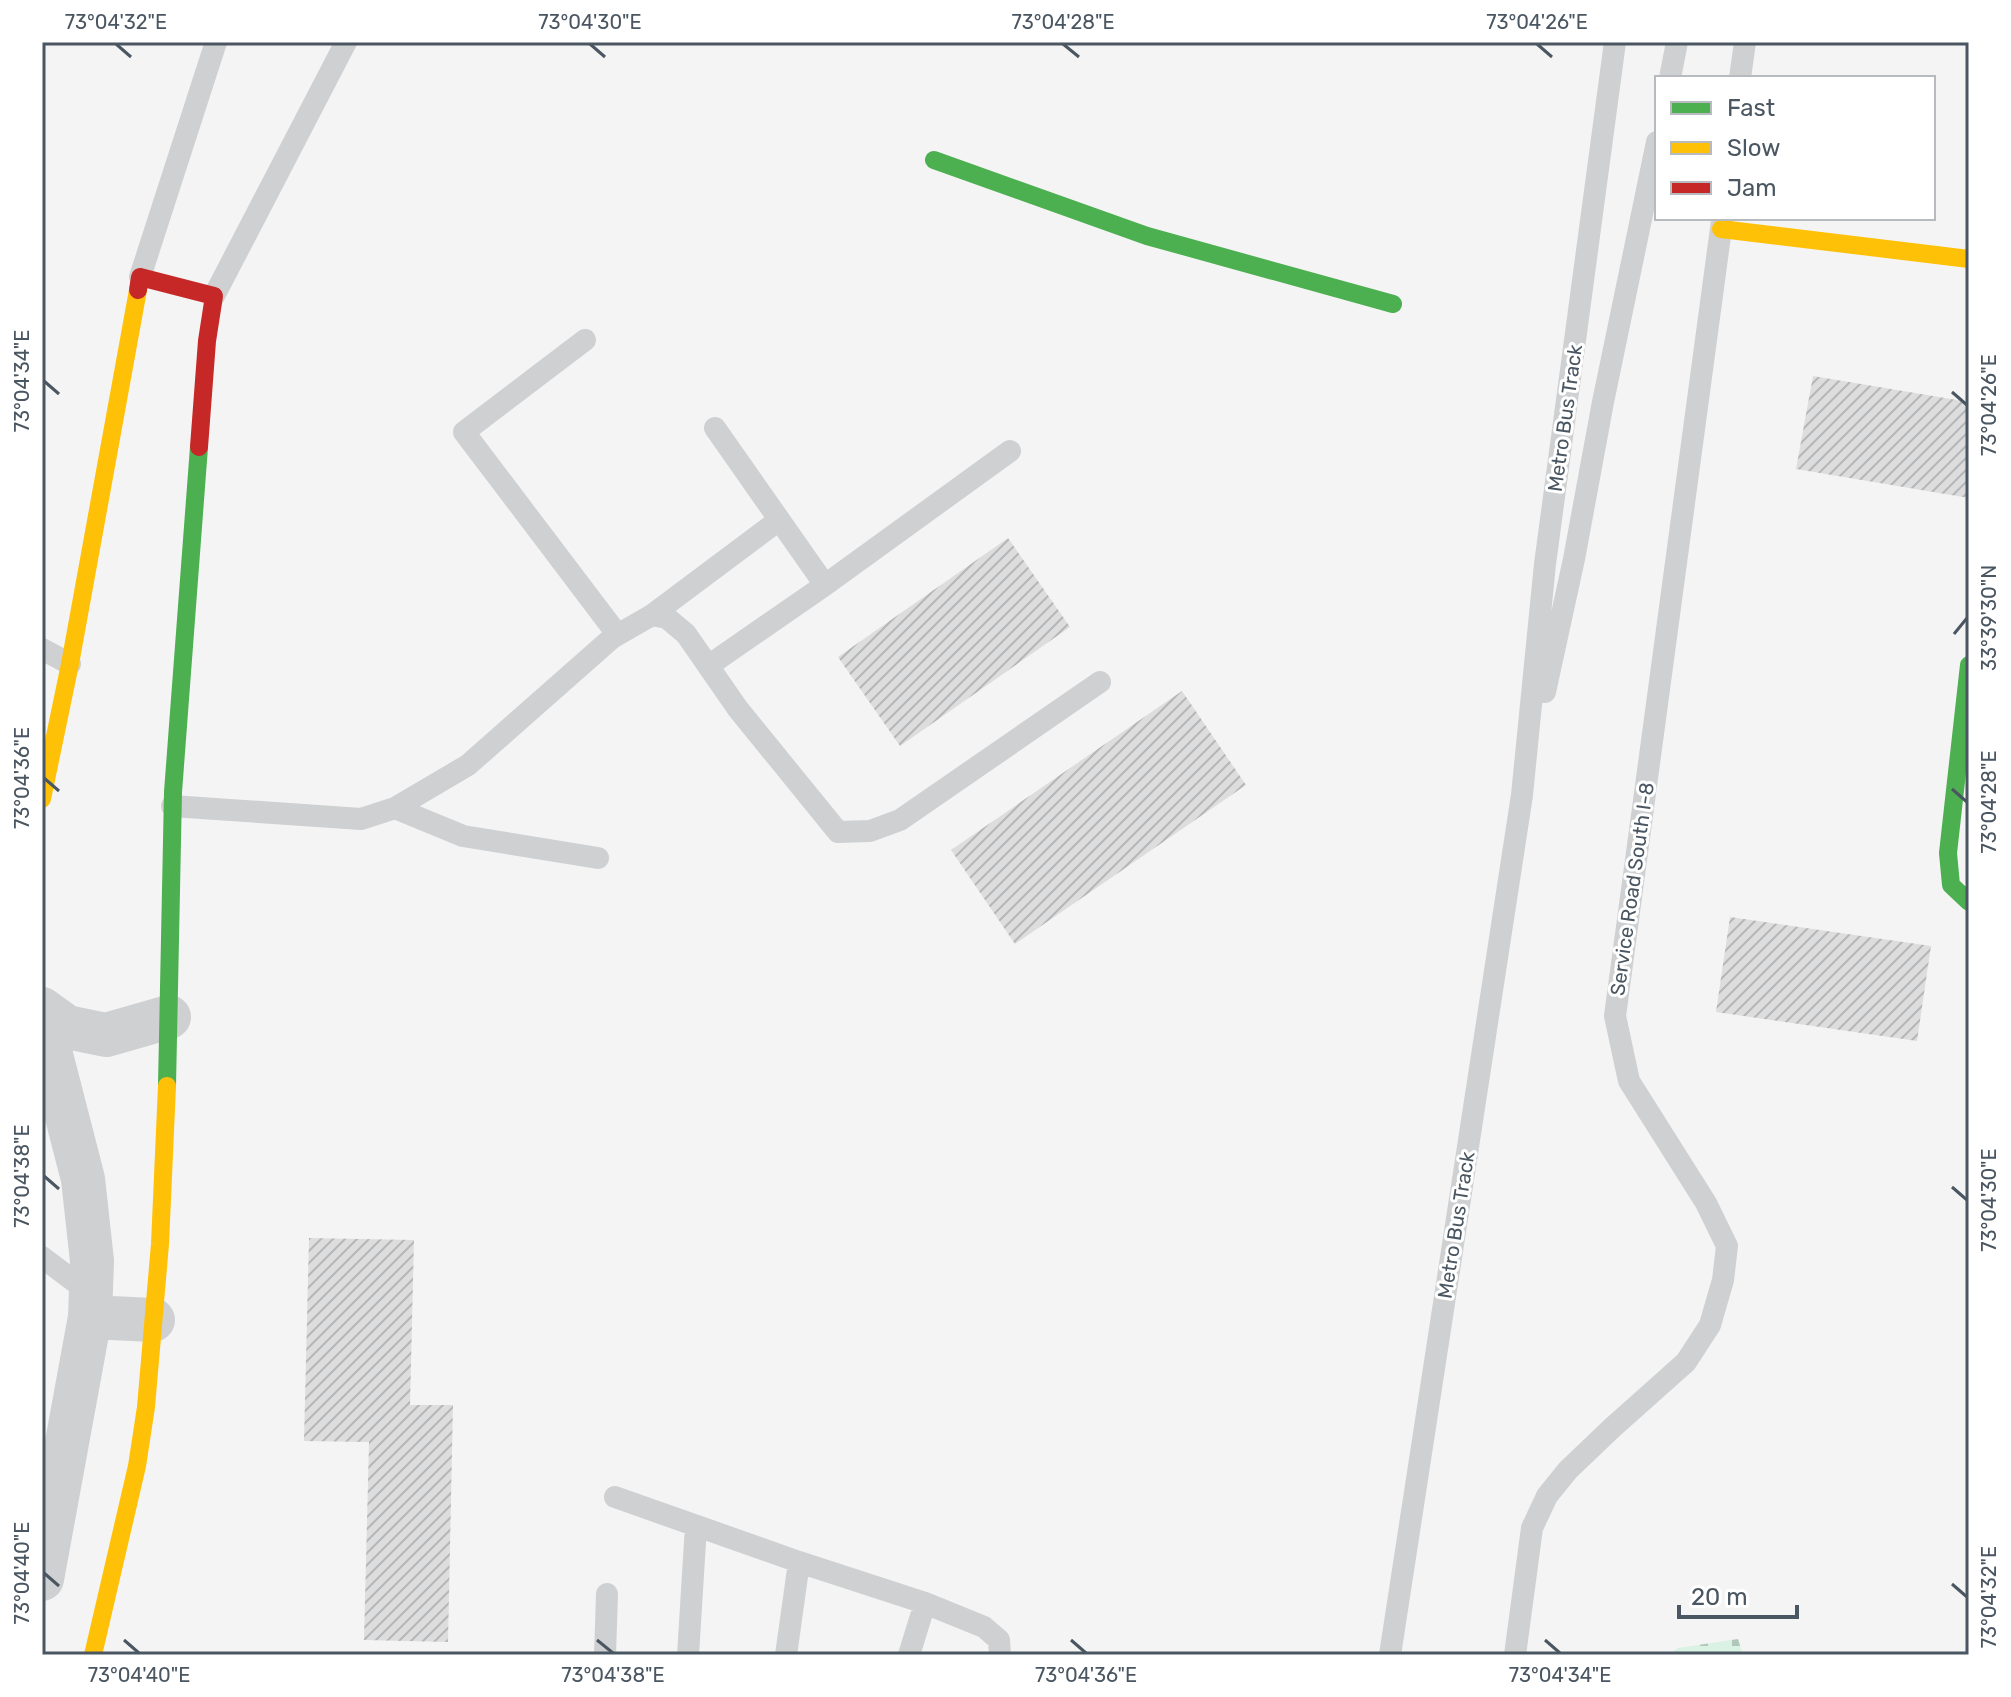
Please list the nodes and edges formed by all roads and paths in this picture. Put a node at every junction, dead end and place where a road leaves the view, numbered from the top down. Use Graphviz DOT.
graph roads {
  1 [pos="216,42"];
  2 [pos="346,42"];
  3 [pos="1615,42"];
  4 [pos="1677,42"];
  5 [pos="1745,42"];
  6 [pos="1670,76"];
  7 [pos="1740,76"];
  8 [pos="1655,152"];
  9 [pos="934,160"];
  10 [pos="1722,224"];
  11 [pos="1969,259"];
  12 [pos="140,277"];
  13 [pos="214,296"];
  14 [pos="1393,304"];
  15 [pos="585,340"];
  16 [pos="715,428"];
  17 [pos="1010,451"];
  18 [pos="779,520"];
  19 [pos="825,585"];
  20 [pos="652,615"];
  21 [pos="617,634"];
  22 [pos="42,649"];
  23 [pos="70,664"];
  24 [pos="1969,665"];
  25 [pos="708,666"];
  26 [pos="1100,682"];
  27 [pos="1522,795"];
  28 [pos="42,799"];
  29 [pos="172,806"];
  30 [pos="395,808"];
  31 [pos="598,858"];
  32 [pos="1969,902"];
  33 [pos="42,1009"];
  34 [pos="169,1017"];
  35 [pos="42,1020"];
  36 [pos="42,1257"];
  37 [pos="90,1305"];
  38 [pos="153,1320"];
  39 [pos="615,1497"];
  40 [pos="696,1526"];
  41 [pos="799,1562"];
  42 [pos="42,1579"];
  43 [pos="607,1594"];
  44 [pos="925,1603"];
  45 [pos="93,1655"];
  46 [pos="605,1655"];
  47 [pos="688,1655"];
  48 [pos="786,1655"];
  49 [pos="909,1655"];
  50 [pos="1000,1655"];
  51 [pos="1390,1655"];
  52 [pos="1515,1655"];
  1 -- 12 [label="lane"];
  2 -- 13 [label="lane"];
  3 -- 27 [label="lane, Metro Bus Track"];
  4 -- 6 [label="lane"];
  5 -- 7 [label="lane"];
  8 -- 27 [label="lane, Metro Bus Track"];
  9 -- 14 [label="street"];
  10 -- 11 [label="street"];
  10 -- 52 [label="lane, Service Road South I-8"];
  12 -- 13 [label="street"];
  12 -- 23 [label="street"];
  13 -- 29 [label="street"];
  15 -- 21 [label="lane"];
  16 -- 18 [label="lane"];
  17 -- 19 [label="lane"];
  18 -- 19 [label="lane"];
  18 -- 20 [label="lane"];
  19 -- 25 [label="lane"];
  20 -- 21 [label="lane"];
  20 -- 25 [label="lane"];
  21 -- 30 [label="lane"];
  22 -- 23 [label="lane"];
  23 -- 28 [label="street"];
  24 -- 32 [label="street"];
  25 -- 26 [label="lane"];
  27 -- 51 [label="lane, Metro Bus Track"];
  29 -- 30 [label="lane"];
  29 -- 34 [label="street"];
  30 -- 31 [label="lane"];
  33 -- 34 [label="street"];
  34 -- 38 [label="street"];
  35 -- 37 [label="street"];
  36 -- 37 [label="lane"];
  37 -- 38 [label="street"];
  37 -- 42 [label="street"];
  38 -- 45 [label="street"];
  39 -- 40 [label="lane"];
  40 -- 41 [label="lane"];
  40 -- 47 [label="lane"];
  41 -- 44 [label="lane"];
  41 -- 48 [label="lane"];
  43 -- 46 [label="lane"];
  44 -- 49 [label="lane"];
  44 -- 50 [label="lane"];
}
